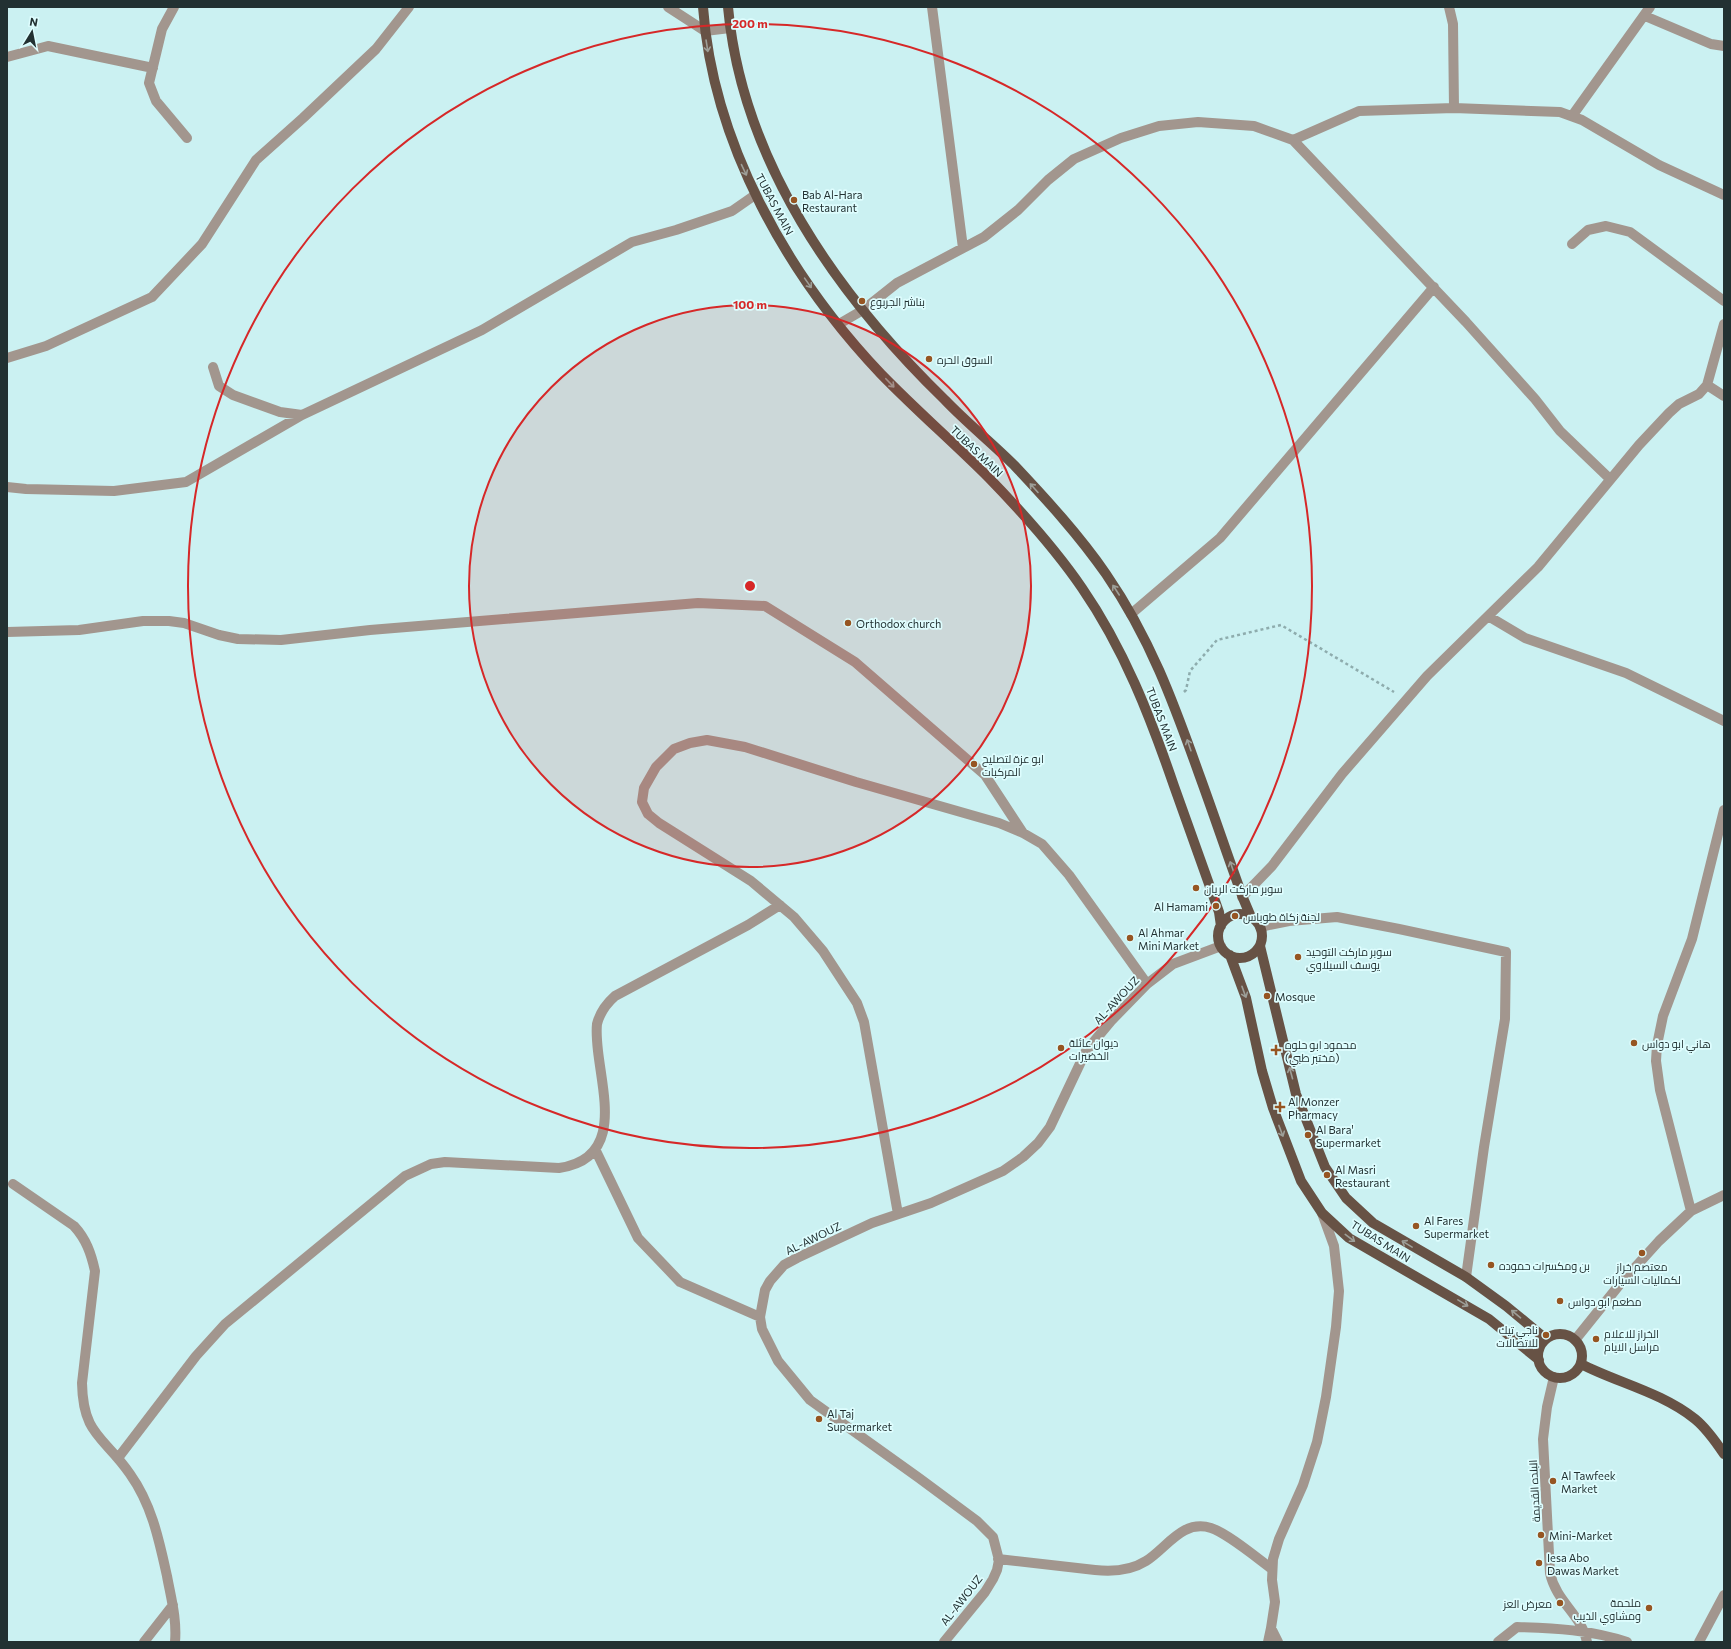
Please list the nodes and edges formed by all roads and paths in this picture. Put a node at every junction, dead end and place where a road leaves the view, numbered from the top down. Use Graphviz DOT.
graph roads {
  1 [pos="174,7"];
  2 [pos="409,7"];
  3 [pos="668,7"];
  4 [pos="703,7"];
  5 [pos="728,7"];
  6 [pos="932,7"];
  7 [pos="1449,7"];
  8 [pos="1650,7"];
  9 [pos="1645,16"];
  10 [pos="730,28"];
  11 [pos="704,31"];
  12 [pos="1724,46"];
  13 [pos="7,57"];
  14 [pos="153,68"];
  15 [pos="1454,108"];
  16 [pos="1572,116"];
  17 [pos="187,138"];
  18 [pos="1293,140"];
  19 [pos="755,195"];
  20 [pos="1724,195"];
  21 [pos="1572,244"];
  22 [pos="963,248"];
  23 [pos="1434,287"];
  24 [pos="1724,301"];
  25 [pos="863,310"];
  26 [pos="839,324"];
  27 [pos="1724,324"];
  28 [pos="7,358"];
  29 [pos="213,367"];
  30 [pos="1707,385"];
  31 [pos="1724,396"];
  32 [pos="302,415"];
  33 [pos="1610,479"];
  34 [pos="7,487"];
  35 [pos="1131,614"];
  36 [pos="1488,616"];
  37 [pos="7,632"];
  38 [pos="1406,700"];
  39 [pos="1173,702"];
  40 [pos="1724,721"];
  41 [pos="1724,810"];
  42 [pos="1023,833"];
  43 [pos="1242,897"];
  44 [pos="780,905"];
  45 [pos="1251,917"];
  46 [pos="1221,926"];
  47 [pos="1260,926"];
  48 [pos="1220,946"];
  49 [pos="1260,946"];
  50 [pos="1230,955"];
  51 [pos="1148,984"];
  52 [pos="595,1149"];
  53 [pos="13,1184"];
  54 [pos="1724,1194"];
  55 [pos="1691,1211"];
  56 [pos="1322,1213"];
  57 [pos="898,1214"];
  58 [pos="1466,1277"];
  59 [pos="760,1317"];
  60 [pos="1546,1339"];
  61 [pos="1575,1340"];
  62 [pos="1539,1360"];
  63 [pos="1580,1364"];
  64 [pos="1554,1377"];
  65 [pos="1724,1454"];
  66 [pos="118,1458"];
  67 [pos="998,1559"];
  68 [pos="1272,1569"];
  69 [pos="1724,1594"];
  70 [pos="173,1605"];
  71 [pos="1272,1628"];
  72 [pos="1586,1637"];
  73 [pos="144,1642"];
  74 [pos="175,1642"];
  75 [pos="944,1642"];
  76 [pos="1268,1642"];
  77 [pos="1278,1642"];
  78 [pos="1498,1642"];
  79 [pos="1627,1642"];
  80 [pos="1699,1642"];
  1 -- 14 [label="street"];
  2 -- 28 [label="street"];
  3 -- 11 [label="street"];
  4 -- 11 [label="main road, TUBAS MAIN"];
  5 -- 10 [label="main road, TUBAS MAIN"];
  6 -- 22 [label="street"];
  7 -- 15 [label="street"];
  8 -- 9 [label="street"];
  9 -- 12 [label="street"];
  9 -- 16 [label="street"];
  10 -- 11 [label="street"];
  10 -- 25 [label="main road, TUBAS MAIN"];
  11 -- 19 [label="main road, TUBAS MAIN, one-way"];
  13 -- 14 [label="street"];
  14 -- 17 [label="street"];
  15 -- 16 [label="street"];
  15 -- 18 [label="street"];
  16 -- 20 [label="street"];
  18 -- 22 [label="street"];
  18 -- 23 [label="street"];
  19 -- 26 [label="main road, TUBAS MAIN, one-way"];
  19 -- 32 [label="street"];
  21 -- 24 [label="street"];
  22 -- 25 [label="street"];
  23 -- 33 [label="street"];
  23 -- 35 [label="street"];
  25 -- 26 [label="street"];
  35 -- 25 [label="main road, TUBAS MAIN, one-way"];
  26 -- 46 [label="main road, TUBAS MAIN, one-way"];
  27 -- 30 [label="street"];
  29 -- 32 [label="street"];
  30 -- 31 [label="street"];
  30 -- 33 [label="street"];
  32 -- 34 [label="street"];
  33 -- 36 [label="street"];
  35 -- 39 [label="main road, TUBAS MAIN"];
  36 -- 38 [label="street"];
  36 -- 40 [label="street"];
  37 -- 42 [label="street"];
  38 -- 39 [label="path"];
  38 -- 43 [label="street"];
  43 -- 39 [label="main road, TUBAS MAIN, one-way"];
  41 -- 55 [label="street"];
  42 -- 44 [label="street"];
  42 -- 51 [label="street"];
  43 -- 45 [label="main road, TUBAS MAIN"];
  44 -- 52 [label="street"];
  44 -- 57 [label="street"];
  45 -- 46 [label="main road"];
  45 -- 47 [label="main road"];
  46 -- 48 [label="main road"];
  47 -- 49 [label="main road"];
  47 -- 58 [label="street"];
  48 -- 50 [label="main road"];
  48 -- 51 [label="street, AL-AWOUZ"];
  49 -- 50 [label="main road"];
  58 -- 49 [label="main road, TUBAS MAIN, one-way"];
  50 -- 56 [label="main road, TUBAS MAIN, one-way"];
  51 -- 57 [label="street, AL-AWOUZ"];
  52 -- 59 [label="street"];
  52 -- 66 [label="street"];
  53 -- 66 [label="street"];
  54 -- 55 [label="street"];
  55 -- 61 [label="street"];
  56 -- 62 [label="main road, TUBAS MAIN, one-way"];
  56 -- 68 [label="street"];
  57 -- 59 [label="street, AL-AWOUZ"];
  60 -- 58 [label="main road, TUBAS MAIN, one-way"];
  59 -- 67 [label="street, AL-AWOUZ"];
  60 -- 61 [label="main road"];
  60 -- 62 [label="main road"];
  61 -- 63 [label="main road"];
  62 -- 64 [label="main road"];
  63 -- 64 [label="main road"];
  63 -- 65 [label="main road"];
  64 -- 72 [label="street, البلده القديمة"];
  66 -- 70 [label="street"];
  67 -- 68 [label="street"];
  67 -- 75 [label="street, AL-AWOUZ"];
  68 -- 71 [label="street"];
  69 -- 80 [label="street"];
  70 -- 73 [label="street"];
  70 -- 74 [label="street"];
  71 -- 76 [label="street"];
  71 -- 77 [label="street"];
  72 -- 78 [label="street"];
  72 -- 79 [label="street"];
}
